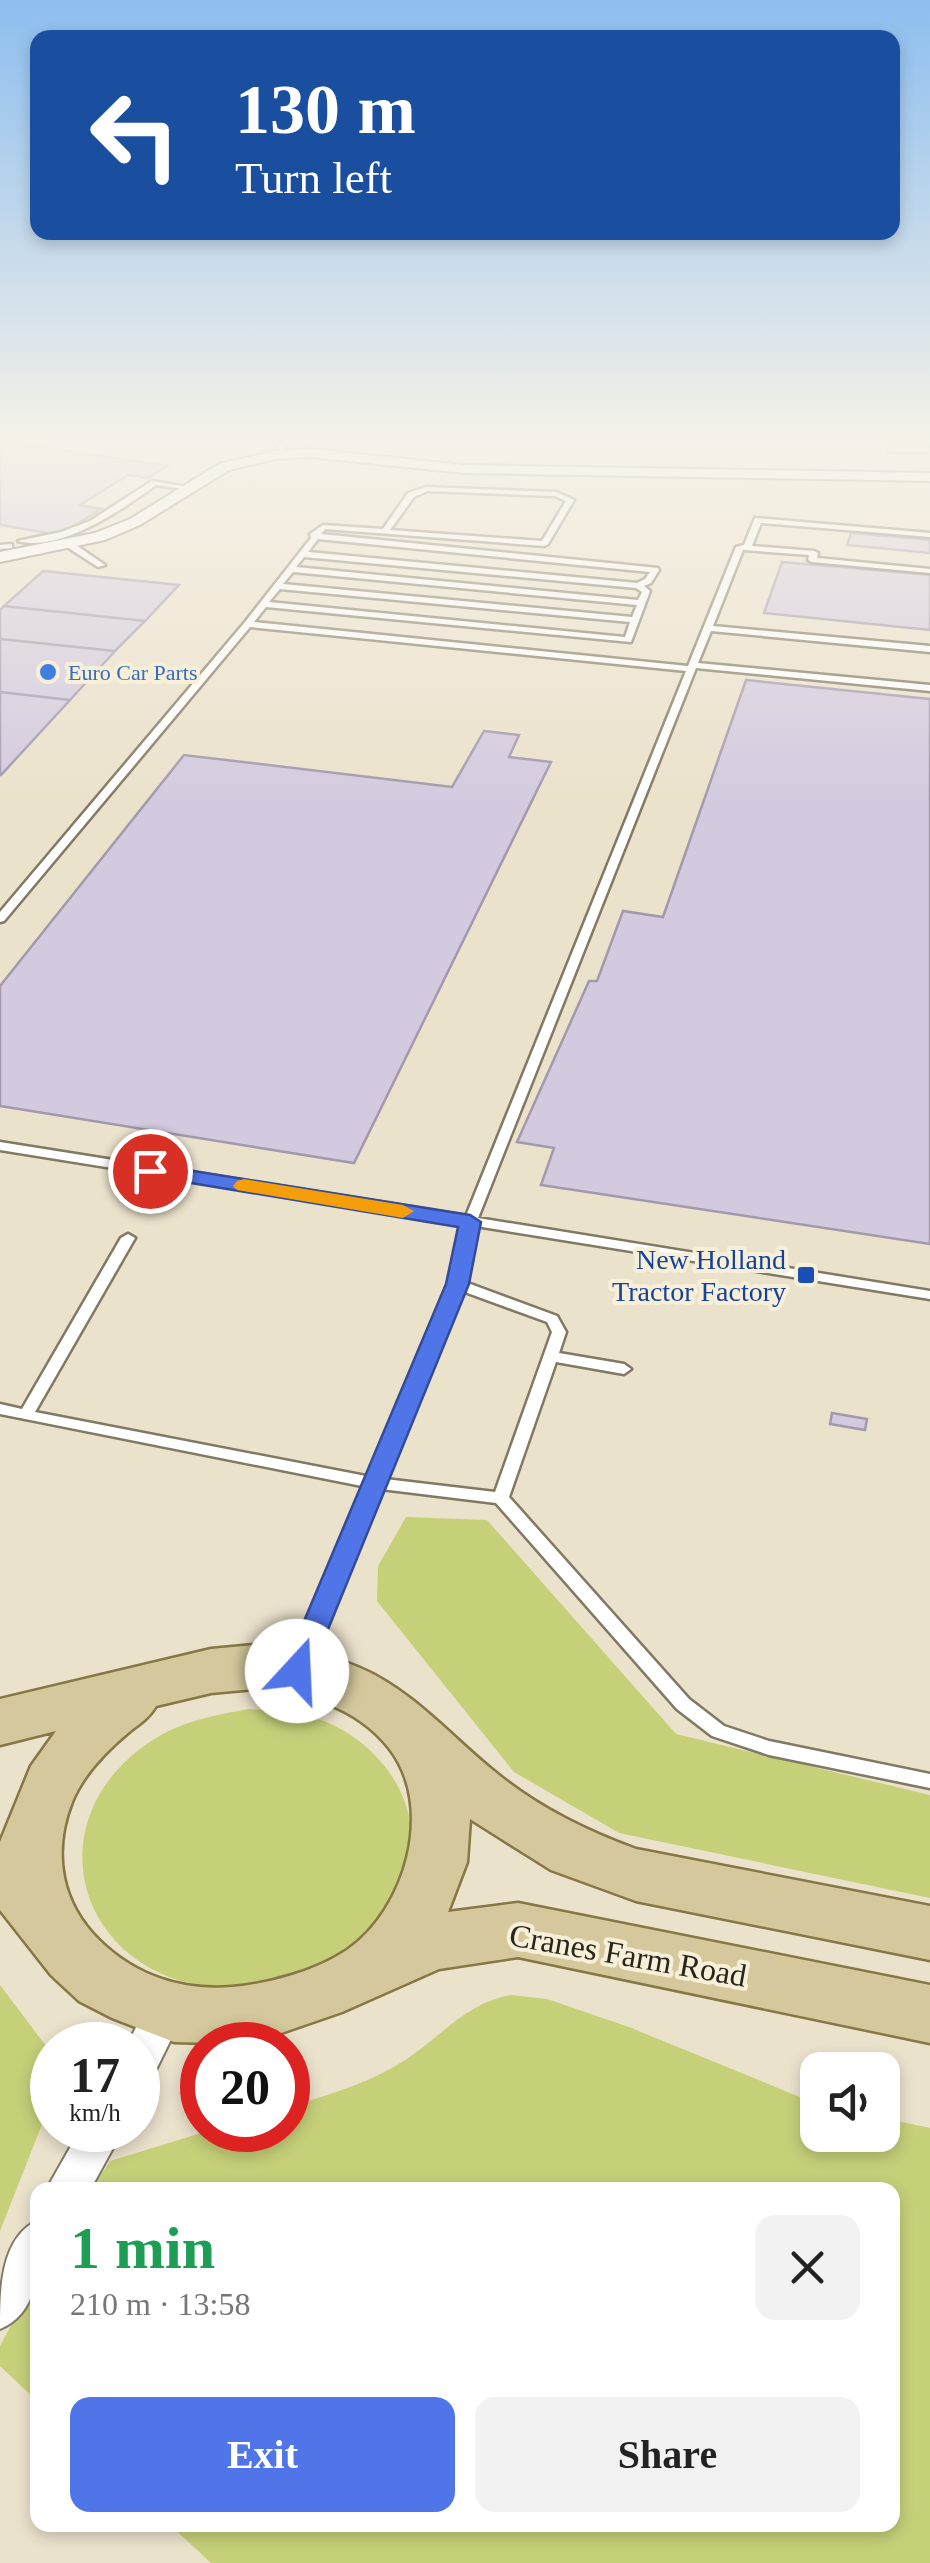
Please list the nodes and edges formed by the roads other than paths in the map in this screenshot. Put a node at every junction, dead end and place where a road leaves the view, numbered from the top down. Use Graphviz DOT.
graph roads {
  1 [pos="97,563"];
  2 [pos="295,563"];
  3 [pos="392,563"];
  4 [pos="581,563"];
  5 [pos="734,563"];
  6 [pos="840,563"];
  7 [pos="101,565"];
  8 [pos="290,569"];
  9 [pos="930,571"];
  10 [pos="278,586"];
  11 [pos="638,586"];
  12 [pos="263,604"];
  13 [pos="642,604"];
  14 [pos="635,620"];
  15 [pos="248,624"];
  16 [pos="708,628"];
  17 [pos="930,649"];
  18 [pos="692,667"];
  19 [pos="930,688"];
  20 [pos="0,919"];
  21 [pos="0,1146"];
  22 [pos="470,1222"];
  23 [pos="128,1238"];
  24 [pos="458,1284"];
  25 [pos="930,1295"];
  26 [pos="552,1358"];
  27 [pos="624,1369"];
  28 [pos="0,1409"];
  29 [pos="26,1415"];
  30 [pos="376,1483"];
  31 [pos="501,1498"];
  32 [pos="297,1671"];
  33 [pos="169,1682"];
  34 [pos="0,1722"];
  35 [pos="409,1733"];
  36 [pos="930,1781"];
  37 [pos="0,1868"];
  38 [pos="42,1913"];
  39 [pos="930,1933"];
  40 [pos="334,1989"];
  41 [pos="930,2014"];
  42 [pos="136,2022"];
  43 [pos="160,2036"];
  44 [pos="90,2152"];
  45 [pos="72,2182"];
  46 [pos="30,2255"];
  47 [pos="0,2308"];
  1 -- 7 [label="lane"];
  2 -- 8 [label="lane"];
  3 -- 11 [label="lane"];
  4 -- 11 [label="lane"];
  5 -- 16 [label="lane"];
  6 -- 9 [label="lane"];
  8 -- 10 [label="lane"];
  8 -- 13 [label="lane"];
  10 -- 12 [label="lane"];
  10 -- 14 [label="lane"];
  11 -- 13 [label="lane"];
  12 -- 14 [label="lane"];
  12 -- 15 [label="lane"];
  13 -- 14 [label="lane"];
  15 -- 18 [label="lane"];
  15 -- 20 [label="lane"];
  16 -- 17 [label="lane"];
  16 -- 18 [label="lane"];
  18 -- 19 [label="lane"];
  18 -- 22 [label="lane"];
  21 -- 22 [label="lane"];
  22 -- 24 [label="lane"];
  22 -- 25 [label="lane"];
  23 -- 29 [label="lane"];
  24 -- 26 [label="lane"];
  24 -- 30 [label="lane"];
  26 -- 27 [label="lane"];
  26 -- 31 [label="lane"];
  28 -- 29 [label="lane"];
  29 -- 30 [label="lane"];
  30 -- 31 [label="lane"];
  30 -- 32 [label="lane"];
  31 -- 36 [label="lane"];
  32 -- 33 [label="main road, Cranes Farm Road"];
  32 -- 35 [label="main road, Cranes Farm Road"];
  33 -- 34 [label="main road, Cranes Farm Road"];
  33 -- 38 [label="main road, Cranes Farm Road"];
  35 -- 39 [label="main road, Cranes Farm Road"];
  35 -- 40 [label="main road, Cranes Farm Road"];
  37 -- 38 [label="main road, Cranes Farm Road"];
  38 -- 42 [label="main road, Cranes Farm Road"];
  40 -- 41 [label="main road, Cranes Farm Road"];
  40 -- 43 [label="main road, Cranes Farm Road"];
  44 -- 45 [label="street"];
  46 -- 47 [label="street"];
}
